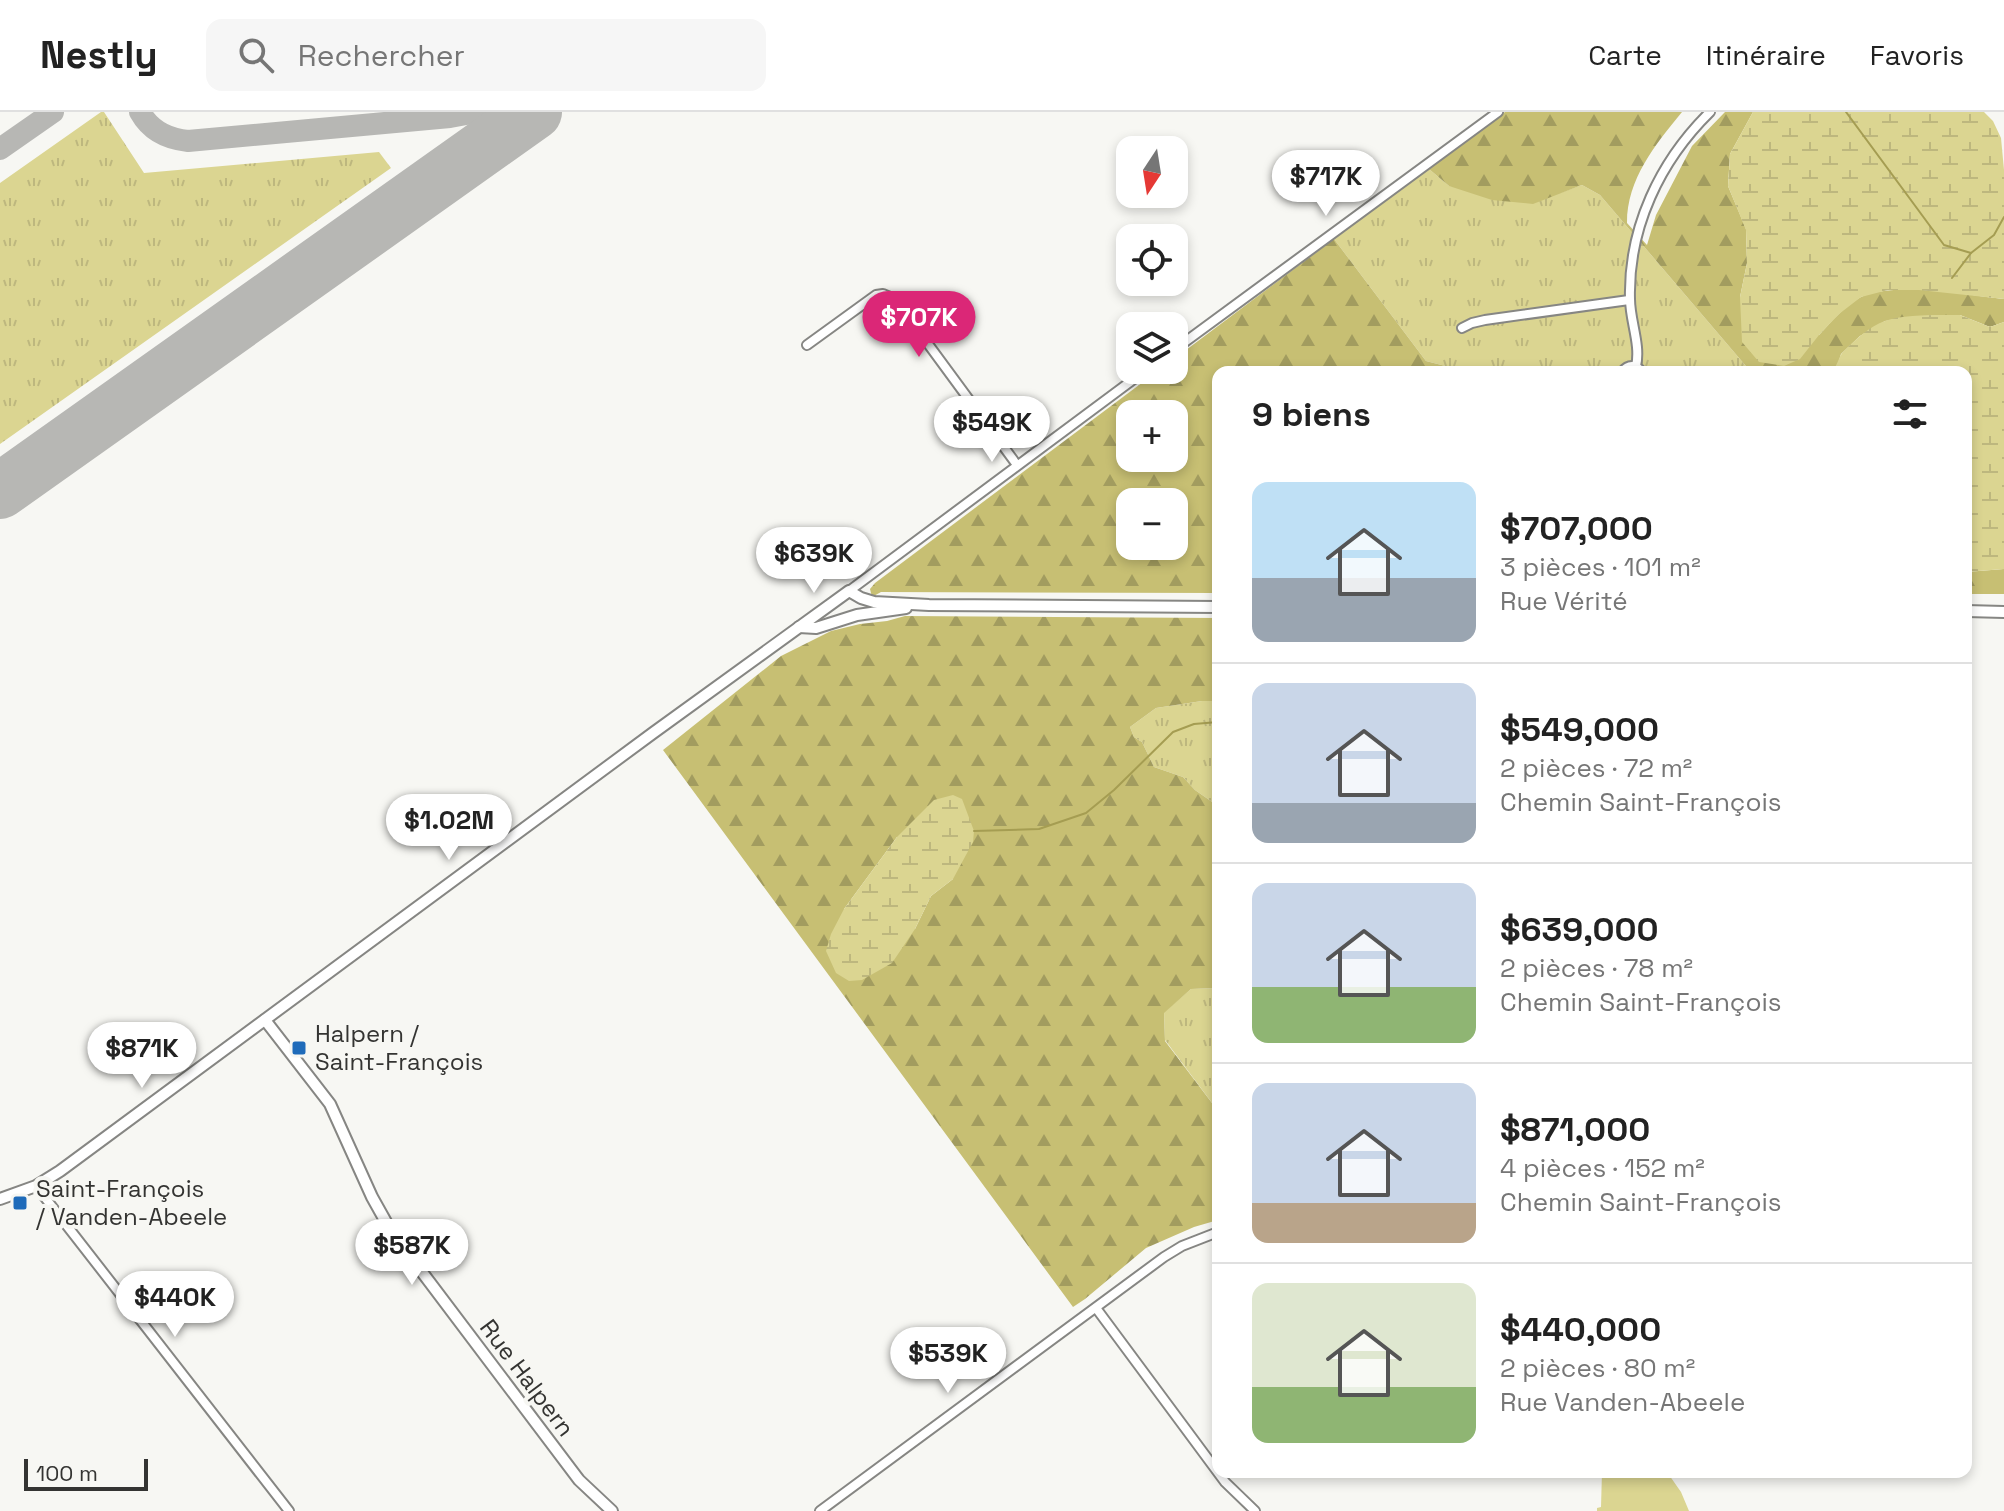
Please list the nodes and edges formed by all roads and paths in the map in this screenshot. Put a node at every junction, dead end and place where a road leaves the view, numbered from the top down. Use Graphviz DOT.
graph roads {
  1 [pos="1498,112"];
  2 [pos="1710,112"];
  3 [pos="1629,300"];
  4 [pos="1462,328"];
  5 [pos="1188,340"];
  6 [pos="807,345"];
  7 [pos="1639,366"];
  8 [pos="1127,384"];
  9 [pos="1017,465"];
  10 [pos="849,591"];
  11 [pos="929,605"];
  12 [pos="1212,607"];
  13 [pos="1972,611"];
  14 [pos="2004,612"];
  15 [pos="799,627"];
  16 [pos="265,1020"];
  17 [pos="36,1186"];
  18 [pos="0,1199"];
  19 [pos="1212,1234"];
  20 [pos="1096,1308"];
  21 [pos="1212,1464"];
  22 [pos="1222,1478"];
  23 [pos="289,1511"];
  24 [pos="612,1511"];
  25 [pos="820,1511"];
  26 [pos="1255,1511"];
  1 -- 5 [label="street"];
  2 -- 3 [label="street"];
  3 -- 4 [label="street"];
  3 -- 7 [label="street"];
  6 -- 9 [label="street"];
  8 -- 9 [label="street"];
  9 -- 10 [label="street"];
  10 -- 11 [label="street"];
  10 -- 15 [label="street"];
  11 -- 12 [label="street"];
  11 -- 15 [label="street"];
  13 -- 14 [label="street"];
  15 -- 16 [label="street"];
  16 -- 17 [label="street"];
  16 -- 24 [label="street, Rue Halpern"];
  17 -- 18 [label="street"];
  17 -- 23 [label="street"];
  19 -- 20 [label="street"];
  20 -- 21 [label="street"];
  20 -- 25 [label="street"];
  22 -- 26 [label="street"];
}
